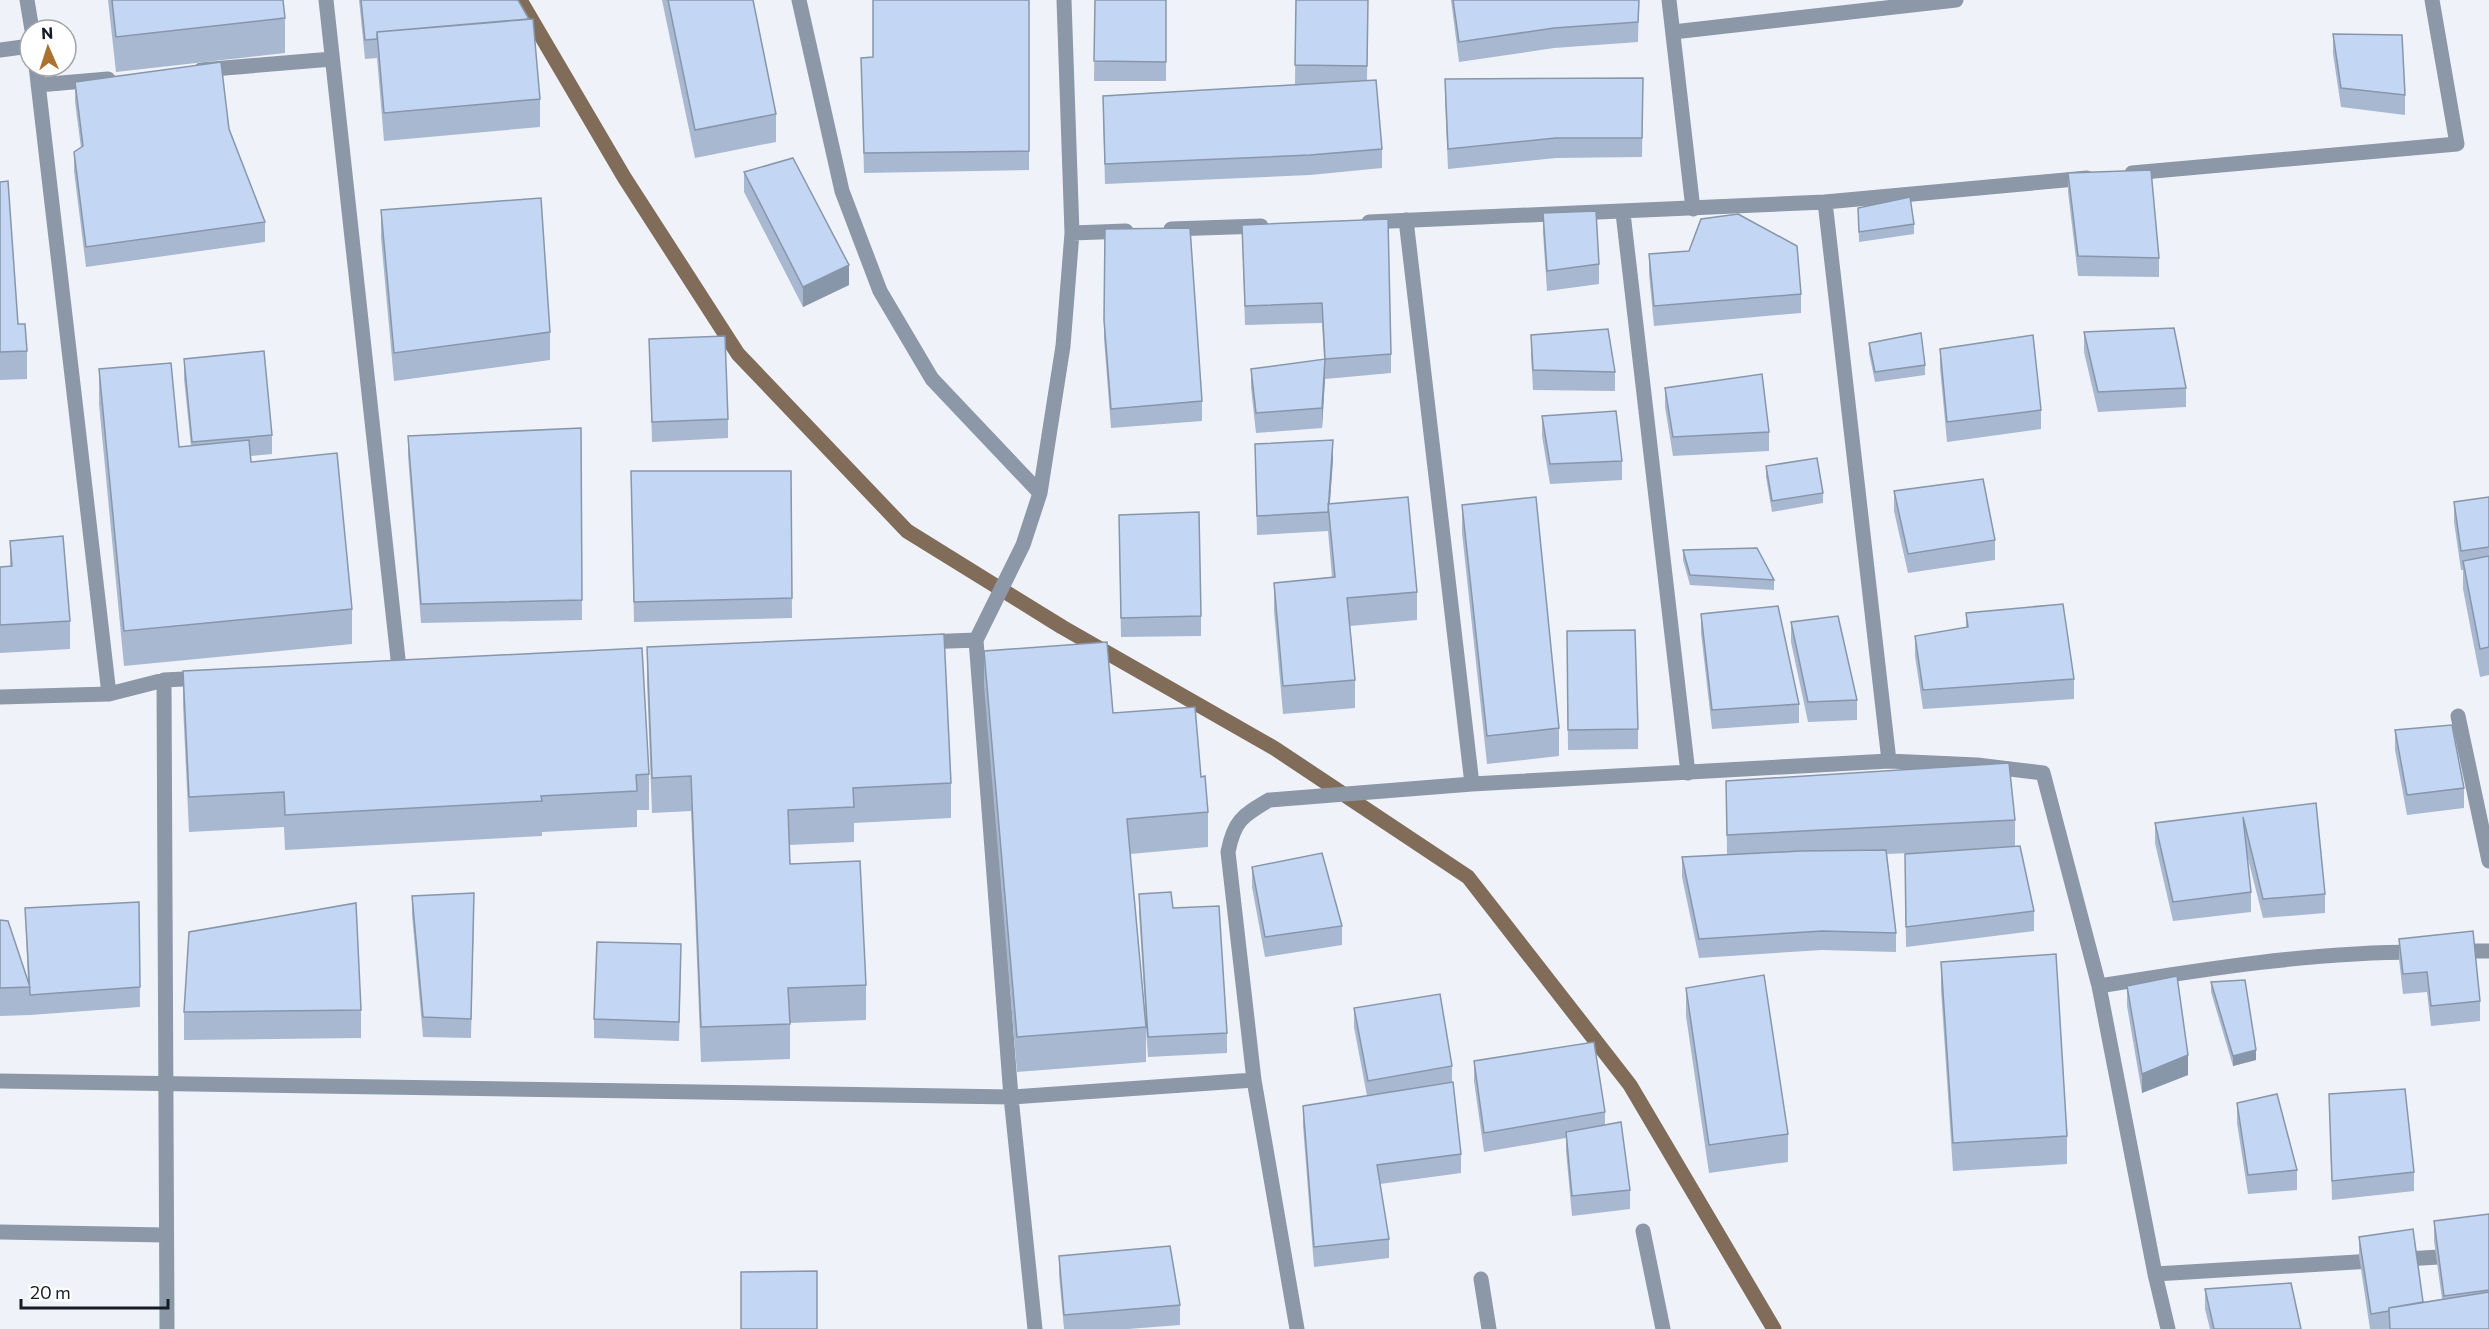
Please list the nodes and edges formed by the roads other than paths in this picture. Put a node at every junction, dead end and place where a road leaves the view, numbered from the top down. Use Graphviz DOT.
graph roads {
  1 [pos="27,0"];
  2 [pos="326,0"];
  3 [pos="799,0"];
  4 [pos="1064,0"];
  5 [pos="1669,0"];
  6 [pos="1956,0"];
  7 [pos="2432,0"];
  8 [pos="30,18"];
  9 [pos="1673,32"];
  10 [pos="18,48"];
  11 [pos="0,50"];
  12 [pos="332,59"];
  13 [pos="191,71"];
  14 [pos="120,77"];
  15 [pos="37,78"];
  16 [pos="38,85"];
  17 [pos="1825,202"];
  18 [pos="1693,209"];
  19 [pos="1623,213"];
  20 [pos="1406,220"];
  21 [pos="1359,222"];
  22 [pos="1275,225"];
  23 [pos="1072,233"];
  24 [pos="1040,493"];
  25 [pos="976,640"];
  26 [pos="906,643"];
  27 [pos="398,668"];
  28 [pos="222,677"];
  29 [pos="164,680"];
  30 [pos="109,694"];
  31 [pos="0,697"];
  32 [pos="2458,716"];
  33 [pos="1889,761"];
  34 [pos="1688,773"];
  35 [pos="1472,784"];
  36 [pos="2489,861"];
  37 [pos="2489,951"];
  38 [pos="2099,986"];
  39 [pos="1254,1080"];
  40 [pos="0,1082"];
  41 [pos="167,1083"];
  42 [pos="1011,1097"];
  43 [pos="1643,1231"];
  44 [pos="0,1232"];
  45 [pos="165,1235"];
  46 [pos="2489,1254"];
  47 [pos="2155,1274"];
  48 [pos="1481,1279"];
  49 [pos="167,1329"];
  50 [pos="1035,1329"];
  51 [pos="1297,1329"];
  52 [pos="1489,1329"];
  53 [pos="1663,1329"];
  54 [pos="2168,1329"];
  1 -- 8 [label="street"];
  2 -- 12 [label="street"];
  3 -- 24 [label="street"];
  4 -- 23 [label="street"];
  5 -- 9 [label="street"];
  6 -- 9 [label="street"];
  7 -- 17 [label="street"];
  9 -- 18 [label="street"];
  10 -- 11 [label="street"];
  12 -- 13 [label="street"];
  12 -- 27 [label="street"];
  14 -- 16 [label="street"];
  15 -- 16 [label="street"];
  16 -- 30 [label="street"];
  17 -- 18 [label="street"];
  17 -- 33 [label="street"];
  18 -- 19 [label="street"];
  19 -- 20 [label="street"];
  19 -- 34 [label="street"];
  20 -- 21 [label="street"];
  20 -- 35 [label="street"];
  22 -- 23 [label="street"];
  23 -- 24 [label="street"];
  24 -- 25 [label="street"];
  25 -- 26 [label="street"];
  25 -- 42 [label="street"];
  28 -- 29 [label="street"];
  29 -- 30 [label="street"];
  29 -- 41 [label="street"];
  30 -- 31 [label="street"];
  32 -- 36 [label="street"];
  33 -- 34 [label="street"];
  33 -- 38 [label="street"];
  34 -- 35 [label="street"];
  35 -- 39 [label="street"];
  37 -- 38 [label="street"];
  38 -- 47 [label="street"];
  39 -- 42 [label="street"];
  39 -- 51 [label="street"];
  40 -- 41 [label="street"];
  41 -- 42 [label="street"];
  41 -- 45 [label="street"];
  42 -- 50 [label="street"];
  43 -- 53 [label="street"];
  44 -- 45 [label="street"];
  45 -- 49 [label="street"];
  46 -- 47 [label="street"];
  47 -- 54 [label="street"];
  48 -- 52 [label="street"];
}
